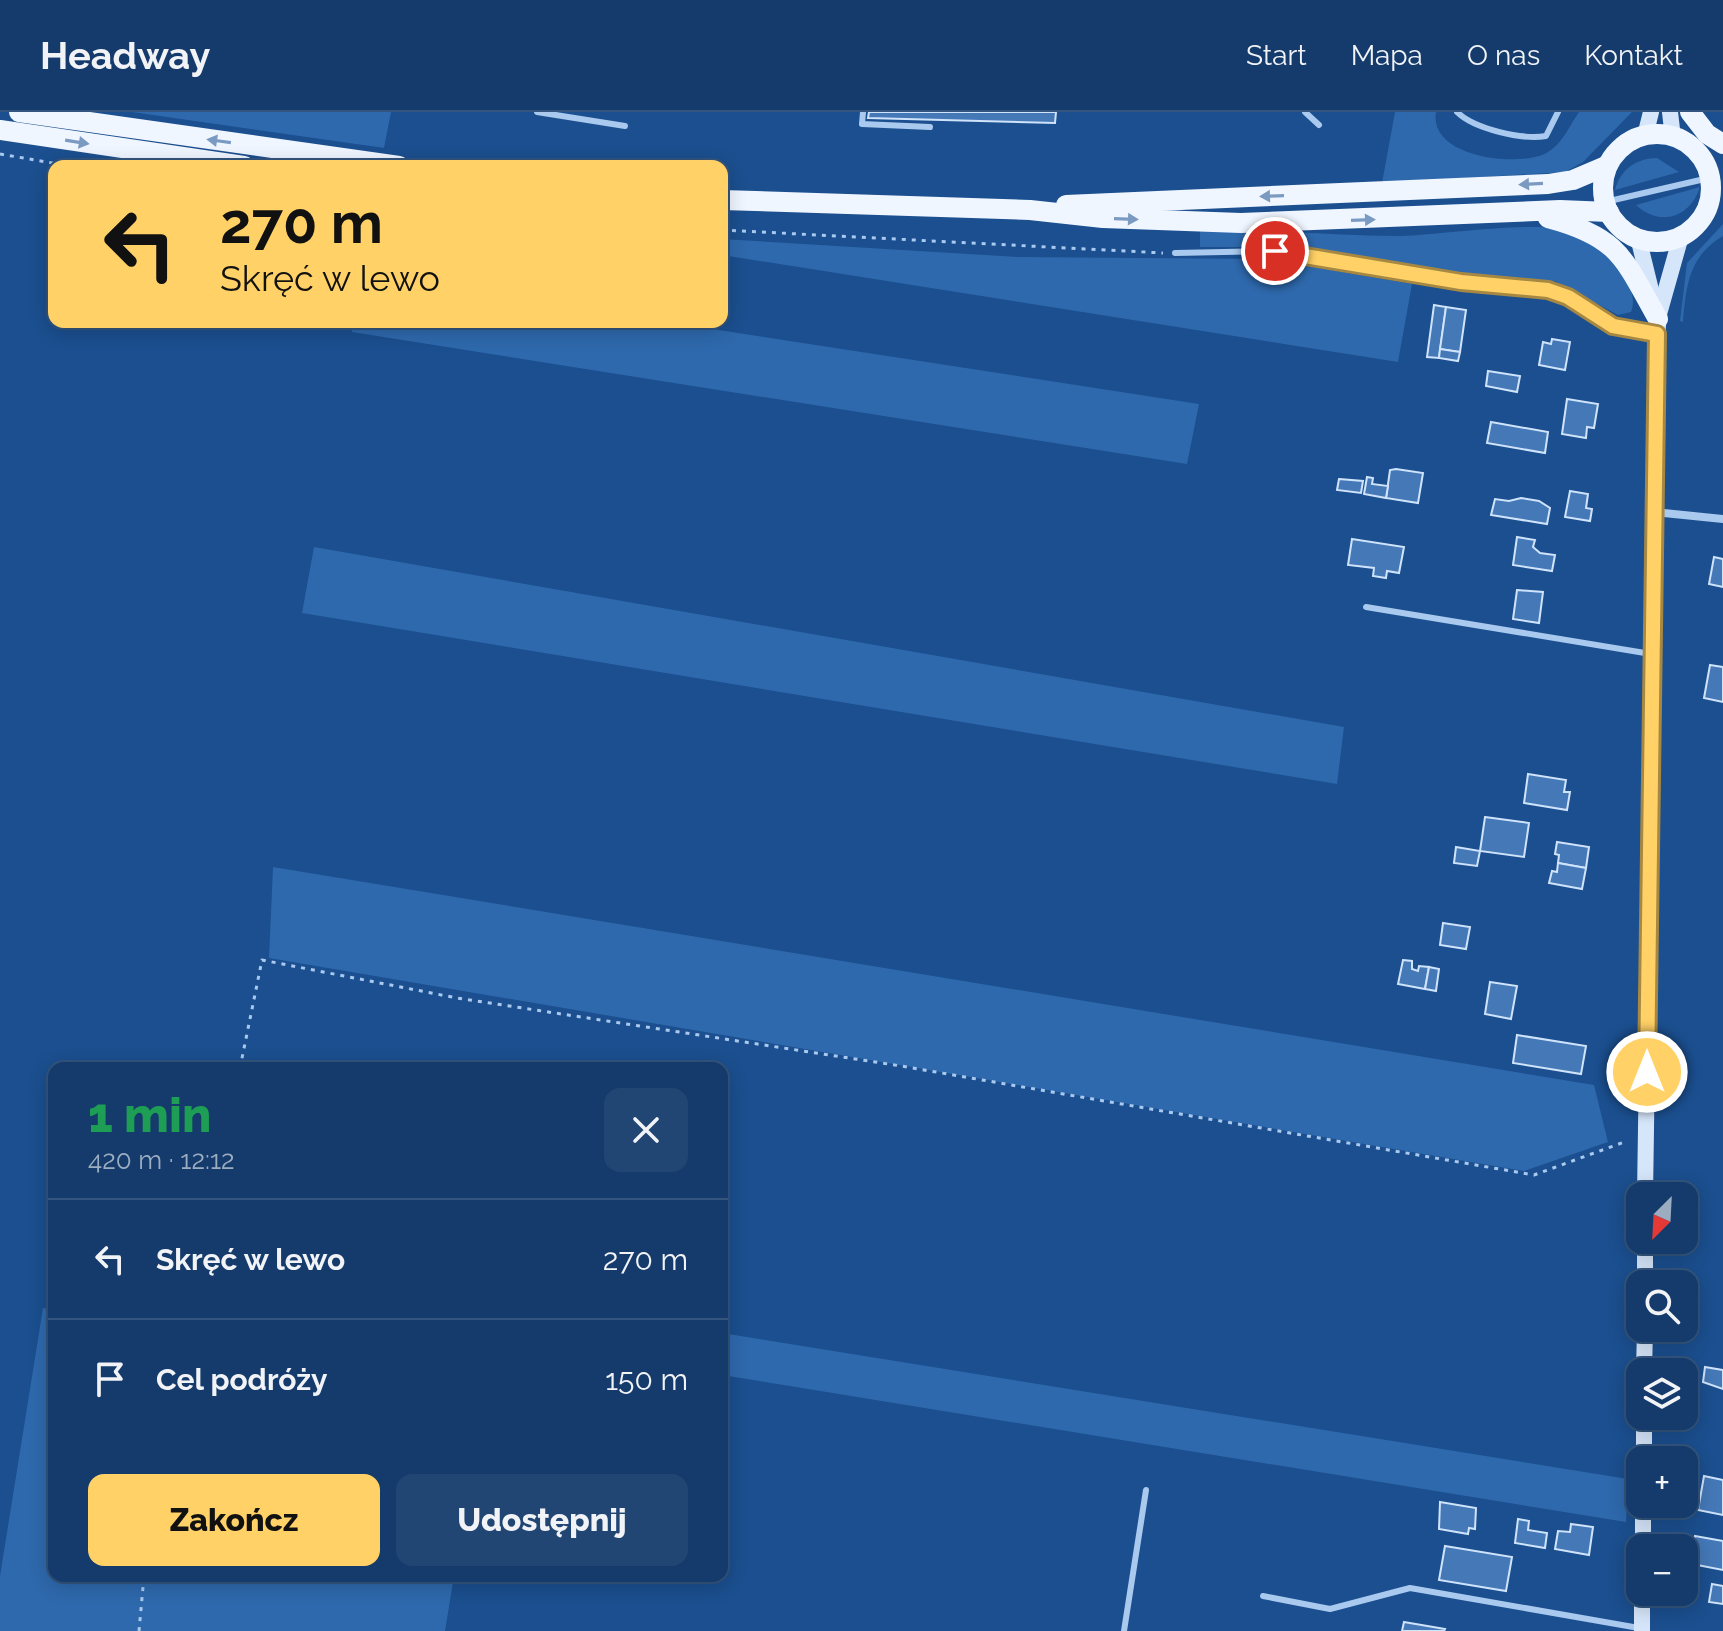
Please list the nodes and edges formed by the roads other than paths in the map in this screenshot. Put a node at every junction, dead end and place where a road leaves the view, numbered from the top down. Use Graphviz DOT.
graph roads {
  1 [pos="19,112"];
  2 [pos="537,112"];
  3 [pos="863,112"];
  4 [pos="1305,112"];
  5 [pos="1457,112"];
  6 [pos="1558,112"];
  7 [pos="1651,112"];
  8 [pos="1670,112"];
  9 [pos="1690,112"];
  10 [pos="1319,125"];
  11 [pos="625,126"];
  12 [pos="930,127"];
  13 [pos="0,130"];
  14 [pos="1645,136"];
  15 [pos="1673,138"];
  16 [pos="1723,144"];
  17 [pos="203,160"];
  18 [pos="357,160"];
  19 [pos="1606,166"];
  20 [pos="1713,172"];
  21 [pos="728,200"];
  22 [pos="1607,207"];
  23 [pos="1714,209"];
  24 [pos="1030,210"];
  25 [pos="1529,213"];
  26 [pos="1681,236"];
  27 [pos="1638,237"];
  28 [pos="1175,253"];
  29 [pos="1658,326"];
  30 [pos="1653,512"];
  31 [pos="1723,519"];
  32 [pos="1366,607"];
  33 [pos="1651,654"];
  34 [pos="1645,1182"];
  35 [pos="1146,1490"];
  36 [pos="1263,1596"];
  37 [pos="1642,1606"];
  38 [pos="1642,1630"];
  39 [pos="1124,1631"];
  18 -- 1 [label="main road, one-way"];
  2 -- 11 [label="lane"];
  3 -- 12 [label="lane"];
  4 -- 10 [label="lane"];
  5 -- 6 [label="lane"];
  7 -- 14 [label="street"];
  8 -- 15 [label="street"];
  9 -- 16 [label="main road"];
  13 -- 17 [label="main road, one-way"];
  14 -- 15 [label="main road"];
  14 -- 19 [label="main road"];
  15 -- 20 [label="main road"];
  19 -- 22 [label="main road"];
  19 -- 24 [label="main road, one-way"];
  20 -- 22 [label="lane"];
  20 -- 23 [label="main road"];
  21 -- 24 [label="main road"];
  22 -- 25 [label="main road"];
  22 -- 27 [label="main road"];
  23 -- 26 [label="main road"];
  24 -- 25 [label="main road, one-way"];
  25 -- 29 [label="main road"];
  26 -- 27 [label="main road"];
  26 -- 29 [label="street"];
  27 -- 29 [label="street"];
  28 -- 29 [label="lane"];
  29 -- 30 [label="street"];
  30 -- 31 [label="street"];
  30 -- 33 [label="street"];
  32 -- 33 [label="lane"];
  33 -- 34 [label="street"];
  35 -- 39 [label="lane"];
  36 -- 38 [label="lane"];
  37 -- 38 [label="street"];
}
